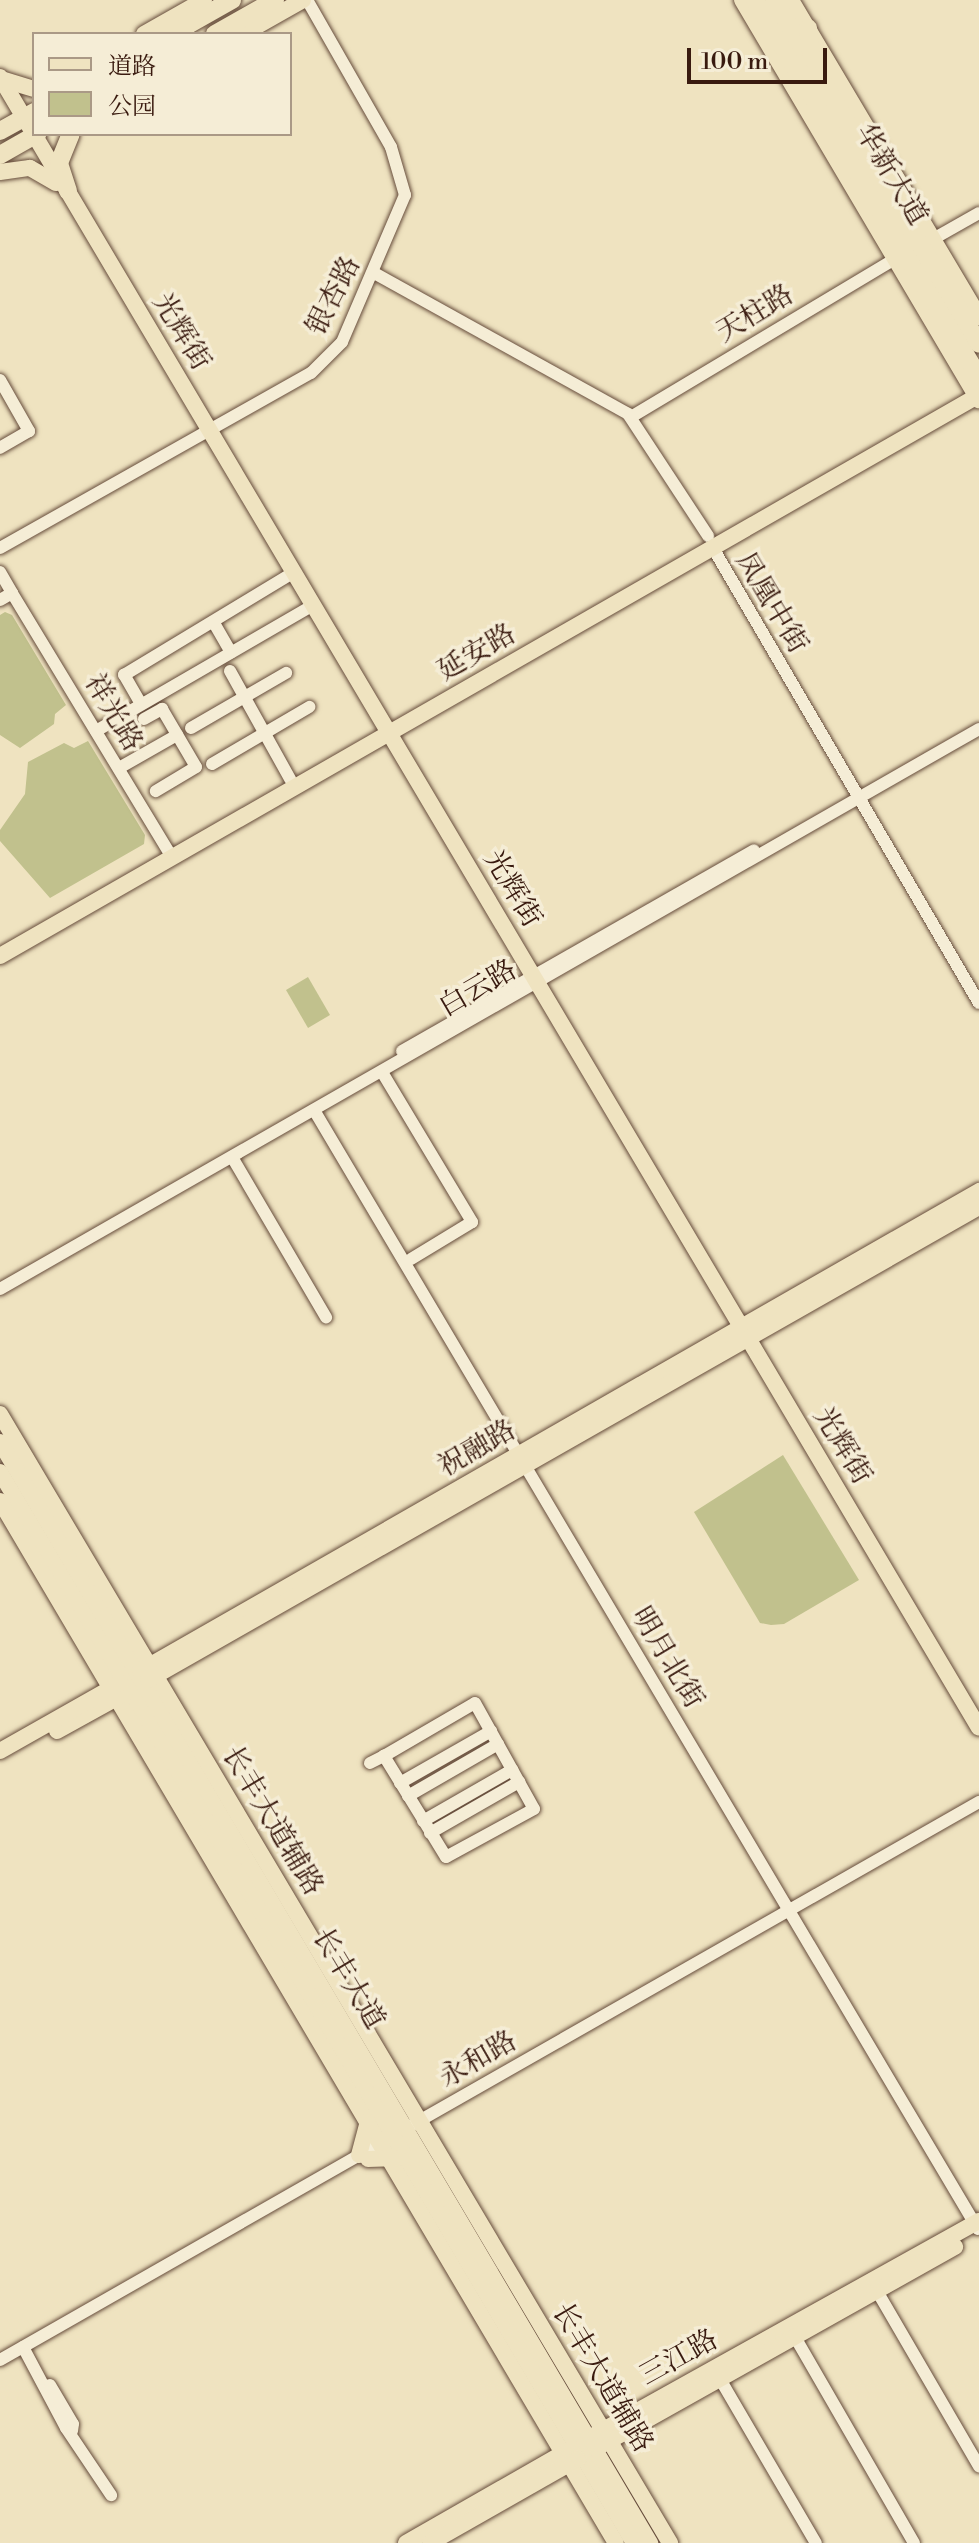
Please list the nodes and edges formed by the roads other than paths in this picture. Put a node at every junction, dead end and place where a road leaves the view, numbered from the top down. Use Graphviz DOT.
graph roads {
  1 [pos="204,0"];
  2 [pos="232,0"];
  3 [pos="275,0"];
  4 [pos="305,0"];
  5 [pos="742,0"];
  6 [pos="755,0"];
  7 [pos="774,0"];
  8 [pos="791,0"];
  9 [pos="808,28"];
  10 [pos="148,32"];
  11 [pos="176,32"];
  12 [pos="219,32"];
  13 [pos="247,32"];
  14 [pos="813,65"];
  15 [pos="0,82"];
  16 [pos="32,89"];
  17 [pos="26,117"];
  18 [pos="0,131"];
  19 [pos="33,136"];
  20 [pos="70,136"];
  21 [pos="2,165"];
  22 [pos="62,187"];
  23 [pos="979,213"];
  24 [pos="913,249"];
  25 [pos="374,273"];
  26 [pos="979,317"];
  27 [pos="979,344"];
  28 [pos="0,380"];
  29 [pos="978,391"];
  30 [pos="4,398"];
  31 [pos="632,415"];
  32 [pos="205,428"];
  33 [pos="0,448"];
  34 [pos="710,544"];
  35 [pos="0,548"];
  36 [pos="0,572"];
  37 [pos="289,575"];
  38 [pos="12,593"];
  39 [pos="0,600"];
  40 [pos="308,608"];
  41 [pos="214,623"];
  42 [pos="231,652"];
  43 [pos="230,671"];
  44 [pos="286,673"];
  45 [pos="245,697"];
  46 [pos="141,704"];
  47 [pos="309,707"];
  48 [pos="144,719"];
  49 [pos="979,721"];
  50 [pos="191,728"];
  51 [pos="979,729"];
  52 [pos="96,731"];
  53 [pos="384,731"];
  54 [pos="266,732"];
  55 [pos="177,735"];
  56 [pos="212,764"];
  57 [pos="119,768"];
  58 [pos="290,779"];
  59 [pos="156,791"];
  60 [pos="860,794"];
  61 [pos="170,853"];
  62 [pos="0,945"];
  63 [pos="0,956"];
  64 [pos="533,981"];
  65 [pos="979,990"];
  66 [pos="979,1003"];
  67 [pos="382,1072"];
  68 [pos="318,1108"];
  69 [pos="232,1157"];
  70 [pos="979,1191"];
  71 [pos="979,1207"];
  72 [pos="411,1259"];
  73 [pos="0,1280"];
  74 [pos="0,1289"];
  75 [pos="326,1317"];
  76 [pos="742,1334"];
  77 [pos="0,1414"];
  78 [pos="0,1442"];
  79 [pos="525,1458"];
  80 [pos="0,1472"];
  81 [pos="0,1501"];
  82 [pos="176,1657"];
  83 [pos="98,1666"];
  84 [pos="134,1679"];
  85 [pos="170,1700"];
  86 [pos="93,1705"];
  87 [pos="127,1715"];
  88 [pos="146,1719"];
  89 [pos="979,1728"];
  90 [pos="491,1731"];
  91 [pos="979,1740"];
  92 [pos="498,1744"];
  93 [pos="0,1751"];
  94 [pos="384,1756"];
  95 [pos="370,1763"];
  96 [pos="0,1764"];
  97 [pos="512,1770"];
  98 [pos="519,1782"];
  99 [pos="400,1783"];
  100 [pos="408,1796"];
  101 [pos="979,1802"];
  102 [pos="979,1811"];
  103 [pos="423,1821"];
  104 [pos="430,1833"];
  105 [pos="269,1895"];
  106 [pos="794,1912"];
  107 [pos="304,1998"];
  108 [pos="368,2121"];
  109 [pos="401,2138"];
  110 [pos="364,2157"];
  111 [pos="978,2224"];
  112 [pos="877,2291"];
  113 [pos="795,2337"];
  114 [pos="26,2351"];
  115 [pos="0,2360"];
  116 [pos="0,2369"];
  117 [pos="720,2379"];
  118 [pos="586,2447"];
  119 [pos="979,2466"];
  120 [pos="111,2495"];
  121 [pos="406,2543"];
  122 [pos="430,2543"];
  123 [pos="616,2543"];
  124 [pos="634,2543"];
  125 [pos="650,2543"];
  126 [pos="670,2543"];
  127 [pos="816,2543"];
  128 [pos="914,2543"];
  1 -- 10 [label="main road"];
  2 -- 11 [label="highway"];
  3 -- 12 [label="highway"];
  4 -- 13 [label="main road"];
  4 -- 25 [label="street, 银杏路"];
  5 -- 24 [label="main road"];
  6 -- 24 [label="highway, 华新大道"];
  7 -- 14 [label="highway, 华新大道"];
  8 -- 9 [label="main road"];
  9 -- 14 [label="highway"];
  9 -- 24 [label="main road"];
  14 -- 24 [label="highway, 华新大道"];
  15 -- 16 [label="main road"];
  15 -- 17 [label="main road, 光辉街"];
  17 -- 18 [label="highway"];
  19 -- 21 [label="highway"];
  19 -- 22 [label="main road, 光辉街"];
  20 -- 22 [label="highway"];
  21 -- 22 [label="main road"];
  22 -- 32 [label="main road, 光辉街"];
  23 -- 24 [label="street, 天柱路"];
  24 -- 26 [label="main road"];
  24 -- 27 [label="highway, 华新大道"];
  24 -- 29 [label="highway, 华新大道"];
  24 -- 31 [label="street, 天柱路"];
  25 -- 31 [label="street, 凤凰中街"];
  25 -- 32 [label="street, 银杏路"];
  28 -- 30 [label="street"];
  29 -- 34 [label="main road, 延安路"];
  30 -- 33 [label="street"];
  31 -- 34 [label="street, 凤凰中街"];
  32 -- 35 [label="street, 银杏路"];
  32 -- 37 [label="main road, 光辉街"];
  32 -- 53 [label="main road, 光辉街"];
  34 -- 53 [label="main road, 延安路"];
  34 -- 60 [label="street, 凤凰中街"];
  36 -- 38 [label="street, 祥光路"];
  37 -- 40 [label="main road, 光辉街"];
  37 -- 41 [label="street"];
  38 -- 39 [label="street"];
  38 -- 52 [label="street, 祥光路"];
  40 -- 42 [label="street"];
  40 -- 53 [label="main road, 光辉街"];
  41 -- 42 [label="street"];
  41 -- 46 [label="street"];
  42 -- 46 [label="street"];
  43 -- 45 [label="street"];
  44 -- 45 [label="street"];
  45 -- 50 [label="street"];
  45 -- 54 [label="street"];
  46 -- 52 [label="street"];
  47 -- 54 [label="street"];
  48 -- 55 [label="street"];
  49 -- 60 [label="street, 白云路"];
  51 -- 60 [label="street, 白云路"];
  52 -- 57 [label="street, 祥光路"];
  53 -- 58 [label="main road, 延安路"];
  53 -- 61 [label="main road, 延安路"];
  53 -- 64 [label="main road, 光辉街"];
  54 -- 56 [label="street"];
  54 -- 58 [label="street"];
  55 -- 57 [label="street"];
  55 -- 59 [label="street"];
  57 -- 61 [label="street, 祥光路"];
  58 -- 61 [label="main road, 延安路"];
  60 -- 64 [label="street, 白云路"];
  60 -- 65 [label="street, 凤凰中街"];
  60 -- 66 [label="street, 凤凰中街"];
  61 -- 62 [label="main road, 延安路"];
  61 -- 63 [label="main road, 延安路"];
  64 -- 67 [label="street, 白云路"];
  64 -- 73 [label="street, 白云路"];
  64 -- 76 [label="main road, 光辉街"];
  67 -- 68 [label="street, 白云路"];
  67 -- 72 [label="street"];
  68 -- 69 [label="street, 白云路"];
  68 -- 72 [label="street, 明月北街"];
  68 -- 79 [label="street, 明月北街"];
  69 -- 74 [label="street, 白云路"];
  69 -- 75 [label="street"];
  70 -- 76 [label="main road, 祝融路"];
  71 -- 76 [label="main road, 祝融路"];
  72 -- 79 [label="street, 明月北街"];
  76 -- 79 [label="main road, 祝融路"];
  76 -- 89 [label="main road, 光辉街"];
  76 -- 91 [label="main road, 光辉街"];
  77 -- 84 [label="main road, 长丰大道辅路"];
  78 -- 84 [label="main road, 长丰大道"];
  79 -- 82 [label="main road, 祝融路"];
  79 -- 106 [label="street, 明月北街"];
  80 -- 84 [label="main road, 长丰大道"];
  81 -- 83 [label="main road, 长丰大道辅路"];
  82 -- 84 [label="main road, 祝融路"];
  82 -- 84 [label="main road"];
  82 -- 85 [label="main road"];
  83 -- 84 [label="main road, 长丰大道辅路"];
  83 -- 86 [label="main road"];
  84 -- 85 [label="main road, 长丰大道辅路"];
  84 -- 86 [label="main road, 祝融路"];
  84 -- 87 [label="main road, 长丰大道辅路"];
  84 -- 88 [label="main road, 长丰大道"];
  84 -- 105 [label="main road, 长丰大道"];
  85 -- 105 [label="main road, 长丰大道辅路"];
  86 -- 87 [label="main road"];
  86 -- 93 [label="main road, 祝融路"];
  86 -- 96 [label="main road, 祝融路"];
  87 -- 88 [label="main road"];
  87 -- 107 [label="main road, 长丰大道辅路"];
  88 -- 105 [label="main road, 长丰大道"];
  90 -- 92 [label="street"];
  90 -- 94 [label="street"];
  90 -- 99 [label="street"];
  92 -- 97 [label="street"];
  92 -- 100 [label="street"];
  94 -- 95 [label="street"];
  94 -- 99 [label="street"];
  97 -- 98 [label="street"];
  97 -- 103 [label="street"];
  98 -- 104 [label="street"];
  98 -- 104 [label="street"];
  99 -- 100 [label="street"];
  100 -- 103 [label="street"];
  101 -- 106 [label="street, 永和路"];
  102 -- 106 [label="street, 永和路"];
  103 -- 104 [label="street"];
  105 -- 107 [label="main road, 长丰大道"];
  105 -- 109 [label="main road, 长丰大道"];
  106 -- 109 [label="street, 永和路"];
  106 -- 111 [label="street, 明月北街"];
  107 -- 108 [label="main road, 长丰大道辅路"];
  107 -- 109 [label="main road, 长丰大道"];
  108 -- 109 [label="main road, 长丰大道辅路"];
  108 -- 110 [label="main road"];
  109 -- 110 [label="main road"];
  109 -- 118 [label="main road, 长丰大道"];
  109 -- 118 [label="main road, 长丰大道辅路"];
  109 -- 118 [label="main road, 长丰大道"];
  110 -- 114 [label="street"];
  111 -- 112 [label="main road, 三江路"];
  111 -- 118 [label="main road, 三江路"];
  112 -- 113 [label="main road, 三江路"];
  112 -- 119 [label="street"];
  113 -- 117 [label="main road, 三江路"];
  113 -- 128 [label="street"];
  114 -- 115 [label="street"];
  114 -- 116 [label="street"];
  114 -- 120 [label="street"];
  117 -- 118 [label="main road, 三江路"];
  117 -- 127 [label="street"];
  118 -- 121 [label="main road, 三江路"];
  118 -- 122 [label="main road, 三江路"];
  118 -- 123 [label="main road, 长丰大道辅路"];
  118 -- 124 [label="main road, 长丰大道"];
  118 -- 125 [label="main road, 长丰大道"];
  118 -- 126 [label="main road, 长丰大道辅路"];
}
